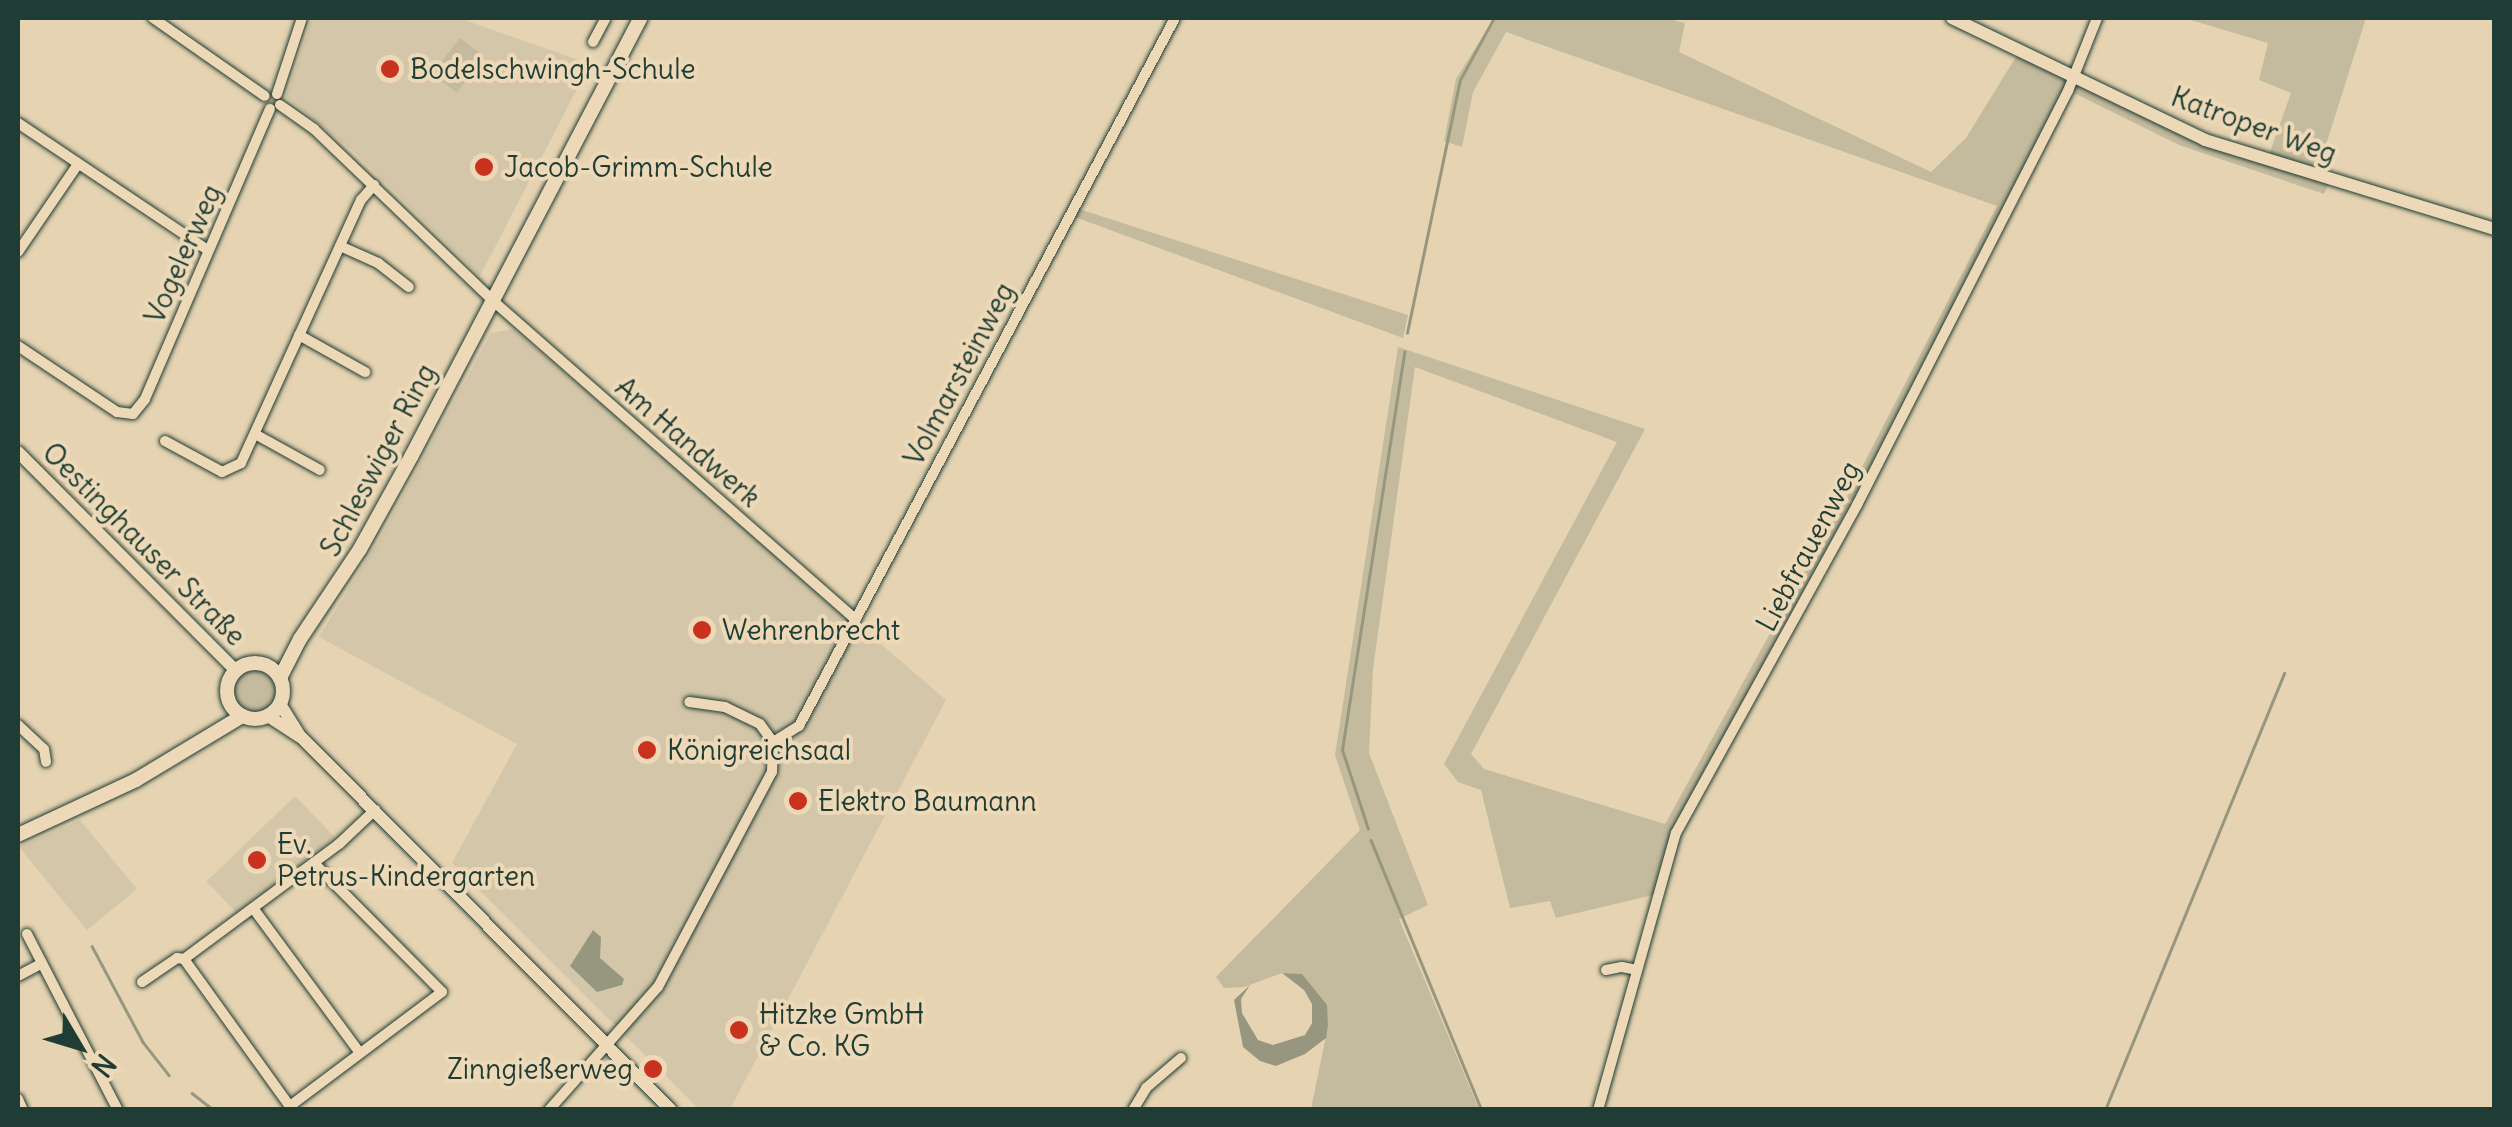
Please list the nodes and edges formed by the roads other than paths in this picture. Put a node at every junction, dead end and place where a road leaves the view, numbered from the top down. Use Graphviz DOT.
graph roads {
  1 [pos="153,18"];
  2 [pos="302,18"];
  3 [pos="606,18"];
  4 [pos="640,18"];
  5 [pos="1175,18"];
  6 [pos="1952,18"];
  7 [pos="2097,18"];
  8 [pos="593,42"];
  9 [pos="2073,76"];
  10 [pos="273,101"];
  11 [pos="19,127"];
  12 [pos="78,164"];
  13 [pos="374,184"];
  14 [pos="2494,229"];
  15 [pos="340,246"];
  16 [pos="208,250"];
  17 [pos="18,252"];
  18 [pos="409,287"];
  19 [pos="491,300"];
  20 [pos="299,335"];
  21 [pos="18,346"];
  22 [pos="365,372"];
  23 [pos="255,434"];
  24 [pos="165,441"];
  25 [pos="18,452"];
  26 [pos="320,470"];
  27 [pos="855,619"];
  28 [pos="300,639"];
  29 [pos="265,665"];
  30 [pos="236,671"];
  31 [pos="280,678"];
  32 [pos="688,702"];
  33 [pos="230,704"];
  34 [pos="280,704"];
  35 [pos="242,716"];
  36 [pos="268,716"];
  37 [pos="18,725"];
  38 [pos="301,737"];
  39 [pos="201,741"];
  40 [pos="773,742"];
  41 [pos="46,762"];
  42 [pos="375,810"];
  43 [pos="18,835"];
  44 [pos="314,863"];
  45 [pos="253,908"];
  46 [pos="27,934"];
  47 [pos="184,959"];
  48 [pos="42,963"];
  49 [pos="1606,970"];
  50 [pos="1637,970"];
  51 [pos="18,976"];
  52 [pos="142,982"];
  53 [pos="610,1043"];
  54 [pos="360,1053"];
  55 [pos="1181,1058"];
  56 [pos="18,1099"];
  57 [pos="291,1108"];
  58 [pos="23,1110"];
  59 [pos="118,1110"];
  60 [pos="549,1110"];
  61 [pos="671,1110"];
  62 [pos="1133,1110"];
  63 [pos="1598,1110"];
  1 -- 10 [label="street, Am Handwerk"];
  2 -- 10 [label="street, Vogelerweg"];
  3 -- 8 [label="street"];
  4 -- 19 [label="main road, Schleswiger Ring"];
  5 -- 27 [label="street, Volmarsteinweg"];
  6 -- 9 [label="street, Katroper Weg"];
  7 -- 9 [label="street, Liebfrauenweg"];
  9 -- 14 [label="street, Katroper Weg"];
  9 -- 50 [label="street, Liebfrauenweg"];
  10 -- 13 [label="street, Am Handwerk"];
  10 -- 16 [label="street, Vogelerweg"];
  11 -- 12 [label="street"];
  12 -- 16 [label="street"];
  12 -- 17 [label="street"];
  13 -- 15 [label="street"];
  13 -- 19 [label="street, Am Handwerk"];
  15 -- 18 [label="street"];
  15 -- 20 [label="street"];
  16 -- 21 [label="street, Vogelerweg"];
  19 -- 27 [label="street, Am Handwerk"];
  19 -- 28 [label="main road, Schleswiger Ring"];
  20 -- 22 [label="street"];
  20 -- 23 [label="street"];
  23 -- 24 [label="street"];
  23 -- 26 [label="street"];
  25 -- 30 [label="street, Oestinghauser Straße"];
  27 -- 40 [label="street, Volmarsteinweg"];
  28 -- 29 [label="main road, Schleswiger Ring"];
  28 -- 31 [label="main road, Schleswiger Ring"];
  29 -- 30 [label="main road"];
  29 -- 31 [label="main road"];
  30 -- 33 [label="main road"];
  31 -- 34 [label="main road"];
  32 -- 40 [label="street"];
  33 -- 35 [label="main road"];
  33 -- 39 [label="main road"];
  34 -- 36 [label="main road"];
  34 -- 38 [label="street"];
  35 -- 36 [label="main road"];
  35 -- 39 [label="main road"];
  36 -- 38 [label="street"];
  37 -- 41 [label="street"];
  38 -- 42 [label="street"];
  39 -- 43 [label="main road"];
  40 -- 53 [label="street"];
  42 -- 44 [label="street"];
  42 -- 53 [label="street"];
  44 -- 45 [label="street"];
  44 -- 54 [label="street"];
  45 -- 47 [label="street"];
  45 -- 54 [label="street"];
  46 -- 48 [label="street"];
  47 -- 52 [label="street"];
  47 -- 57 [label="street"];
  48 -- 51 [label="street"];
  48 -- 59 [label="street"];
  49 -- 50 [label="street"];
  50 -- 63 [label="street, Liebfrauenweg"];
  53 -- 60 [label="street"];
  53 -- 61 [label="street"];
  54 -- 57 [label="street"];
  55 -- 62 [label="street"];
  56 -- 58 [label="street"];
}
